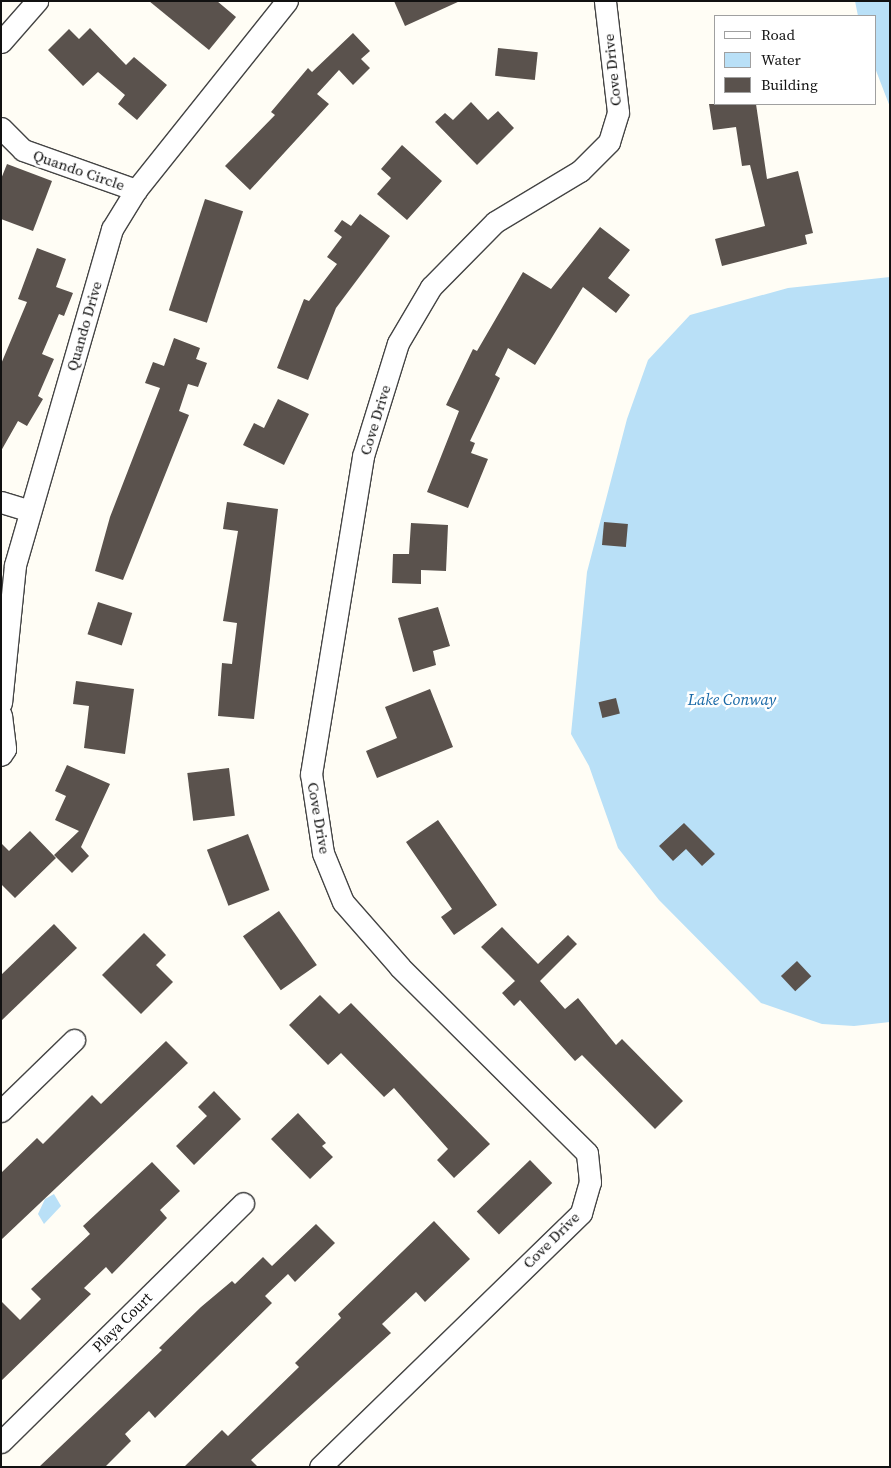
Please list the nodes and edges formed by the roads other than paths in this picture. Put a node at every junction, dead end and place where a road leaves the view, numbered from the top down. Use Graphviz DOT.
graph roads {
  1 [pos="37,1"];
  2 [pos="605,1"];
  3 [pos="278,5"];
  4 [pos="1,42"];
  5 [pos="1,128"];
  6 [pos="136,190"];
  7 [pos="1,502"];
  8 [pos="30,511"];
  9 [pos="1,703"];
  10 [pos="1,715"];
  11 [pos="1,755"];
  12 [pos="74,1040"];
  13 [pos="1,1111"];
  14 [pos="243,1203"];
  15 [pos="1,1442"];
  16 [pos="320,1467"];
  1 -- 4 [label="street"];
  2 -- 16 [label="street, Cove Drive"];
  3 -- 6 [label="street, Quando Drive"];
  5 -- 6 [label="street, Quando Circle"];
  6 -- 8 [label="street, Quando Drive"];
  7 -- 8 [label="street"];
  8 -- 9 [label="street, Quando Drive"];
  10 -- 11 [label="street"];
  12 -- 13 [label="street"];
  14 -- 15 [label="street, Playa Court"];
}
